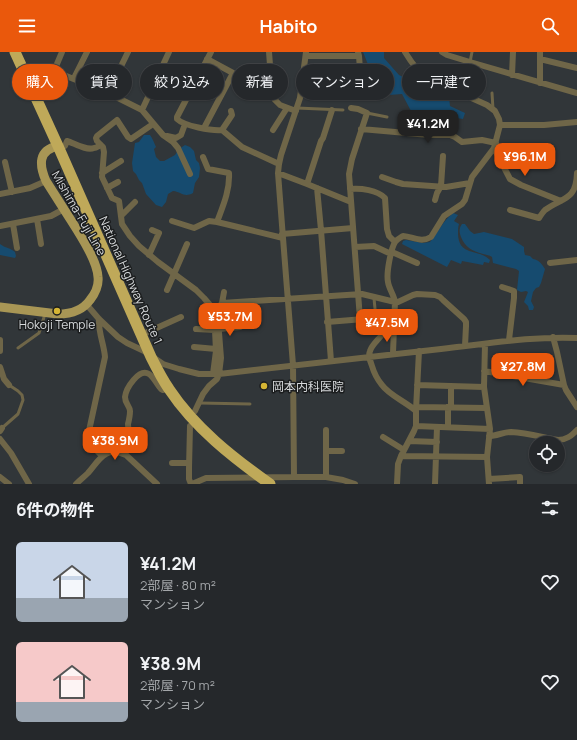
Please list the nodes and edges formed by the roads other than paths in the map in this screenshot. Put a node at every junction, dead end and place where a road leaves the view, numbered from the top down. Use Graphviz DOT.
graph roads {
  1 [pos="15,52"];
  2 [pos="62,52"];
  3 [pos="128,52"];
  4 [pos="170,52"];
  5 [pos="211,52"];
  6 [pos="269,52"];
  7 [pos="405,52"];
  8 [pos="442,52"];
  9 [pos="472,52"];
  10 [pos="512,52"];
  11 [pos="85,53"];
  12 [pos="306,54"];
  13 [pos="359,54"];
  14 [pos="540,55"];
  15 [pos="207,59"];
  16 [pos="470,62"];
  17 [pos="20,64"];
  18 [pos="57,64"];
  19 [pos="122,64"];
  20 [pos="270,64"];
  21 [pos="305,64"];
  22 [pos="359,64"];
  23 [pos="577,68"];
  24 [pos="232,72"];
  25 [pos="512,74"];
  26 [pos="232,75"];
  27 [pos="68,76"];
  28 [pos="74,78"];
  29 [pos="540,83"];
  30 [pos="492,93"];
  31 [pos="577,93"];
  32 [pos="37,100"];
  33 [pos="122,100"];
  34 [pos="275,100"];
  35 [pos="299,100"];
  36 [pos="287,108"];
  37 [pos="351,108"];
  38 [pos="296,109"];
  39 [pos="142,110"];
  40 [pos="332,110"];
  41 [pos="343,110"];
  42 [pos="493,110"];
  43 [pos="231,111"];
  44 [pos="367,113"];
  45 [pos="387,117"];
  46 [pos="404,118"];
  47 [pos="577,122"];
  48 [pos="153,124"];
  49 [pos="185,124"];
  50 [pos="500,125"];
  51 [pos="204,128"];
  52 [pos="362,129"];
  53 [pos="222,130"];
  54 [pos="273,130"];
  55 [pos="402,133"];
  56 [pos="163,135"];
  57 [pos="101,145"];
  58 [pos="58,146"];
  59 [pos="495,146"];
  60 [pos="443,156"];
  61 [pos="203,157"];
  62 [pos="121,161"];
  63 [pos="5,162"];
  64 [pos="279,164"];
  65 [pos="102,173"];
  66 [pos="278,173"];
  67 [pos="577,173"];
  68 [pos="190,174"];
  69 [pos="382,177"];
  70 [pos="46,181"];
  71 [pos="118,182"];
  72 [pos="470,183"];
  73 [pos="307,184"];
  74 [pos="441,186"];
  75 [pos="107,188"];
  76 [pos="317,188"];
  77 [pos="350,188"];
  78 [pos="12,192"];
  79 [pos="0,194"];
  80 [pos="435,200"];
  81 [pos="561,201"];
  82 [pos="135,202"];
  83 [pos="351,202"];
  84 [pos="64,209"];
  85 [pos="510,210"];
  86 [pos="121,216"];
  87 [pos="37,219"];
  88 [pos="172,221"];
  89 [pos="217,222"];
  90 [pos="13,224"];
  91 [pos="0,226"];
  92 [pos="353,228"];
  93 [pos="152,230"];
  94 [pos="321,230"];
  95 [pos="282,236"];
  96 [pos="395,242"];
  97 [pos="41,244"];
  98 [pos="187,244"];
  99 [pos="355,247"];
  100 [pos="17,248"];
  101 [pos="392,253"];
  102 [pos="149,255"];
  103 [pos="577,260"];
  104 [pos="417,263"];
  105 [pos="550,263"];
  106 [pos="174,274"];
  107 [pos="502,287"];
  108 [pos="167,290"];
  109 [pos="224,292"];
  110 [pos="359,294"];
  111 [pos="325,297"];
  112 [pos="374,298"];
  113 [pos="288,299"];
  114 [pos="395,302"];
  115 [pos="222,303"];
  116 [pos="87,305"];
  117 [pos="0,307"];
  118 [pos="375,309"];
  119 [pos="46,312"];
  120 [pos="216,312"];
  121 [pos="180,317"];
  122 [pos="99,319"];
  123 [pos="360,319"];
  124 [pos="327,322"];
  125 [pos="385,325"];
  126 [pos="240,328"];
  127 [pos="393,328"];
  128 [pos="196,329"];
  129 [pos="218,329"];
  130 [pos="141,335"];
  131 [pos="553,337"];
  132 [pos="577,338"];
  133 [pos="0,340"];
  134 [pos="509,340"];
  135 [pos="485,344"];
  136 [pos="465,346"];
  137 [pos="194,347"];
  138 [pos="18,348"];
  139 [pos="216,350"];
  140 [pos="0,351"];
  141 [pos="419,351"];
  142 [pos="393,354"];
  143 [pos="151,356"];
  144 [pos="369,357"];
  145 [pos="331,361"];
  146 [pos="293,365"];
  147 [pos="0,367"];
  148 [pos="484,371"];
  149 [pos="216,374"];
  150 [pos="9,385"];
  151 [pos="417,385"];
  152 [pos="564,385"];
  153 [pos="451,386"];
  154 [pos="484,387"];
  155 [pos="168,388"];
  156 [pos="198,403"];
  157 [pos="250,404"];
  158 [pos="449,407"];
  159 [pos="577,407"];
  160 [pos="487,408"];
  161 [pos="416,409"];
  162 [pos="195,411"];
  163 [pos="190,426"];
  164 [pos="416,426"];
  165 [pos="437,427"];
  166 [pos="448,427"];
  167 [pos="490,429"];
  168 [pos="1,430"];
  169 [pos="326,430"];
  170 [pos="577,430"];
  171 [pos="490,436"];
  172 [pos="383,437"];
  173 [pos="0,439"];
  174 [pos="409,441"];
  175 [pos="437,442"];
  176 [pos="326,451"];
  177 [pos="342,451"];
  178 [pos="402,453"];
  179 [pos="124,454"];
  180 [pos="102,456"];
  181 [pos="436,457"];
  182 [pos="487,457"];
  183 [pos="172,463"];
  184 [pos="189,463"];
  185 [pos="0,477"];
  186 [pos="260,477"];
  187 [pos="294,477"];
  188 [pos="326,477"];
  189 [pos="489,481"];
  190 [pos="9,484"];
  191 [pos="29,484"];
  192 [pos="76,484"];
  193 [pos="157,484"];
  194 [pos="191,484"];
  195 [pos="270,484"];
  196 [pos="355,484"];
  197 [pos="397,484"];
  198 [pos="435,484"];
  199 [pos="520,484"];
  1 -- 17 [label="highway, National Highway Route 1"];
  2 -- 18 [label="street"];
  3 -- 19 [label="street"];
  4 -- 39 [label="street"];
  5 -- 15 [label="street"];
  6 -- 20 [label="street"];
  7 -- 42 [label="street"];
  8 -- 16 [label="street"];
  9 -- 16 [label="lane"];
  10 -- 25 [label="street"];
  11 -- 28 [label="street"];
  12 -- 13 [label="street"];
  12 -- 21 [label="street"];
  13 -- 22 [label="street"];
  14 -- 23 [label="street"];
  14 -- 29 [label="street"];
  15 -- 24 [label="street"];
  15 -- 49 [label="street"];
  16 -- 25 [label="street"];
  25 -- 29 [label="street"];
  26 -- 51 [label="street"];
  27 -- 28 [label="street"];
  29 -- 31 [label="street"];
  30 -- 42 [label="lane"];
  32 -- 58 [label="highway, National Highway Route 1"];
  33 -- 39 [label="street"];
  34 -- 36 [label="street"];
  35 -- 38 [label="street"];
  36 -- 38 [label="street"];
  36 -- 54 [label="street"];
  37 -- 44 [label="street"];
  38 -- 40 [label="lane"];
  38 -- 64 [label="street"];
  39 -- 48 [label="street"];
  40 -- 41 [label="lane"];
  40 -- 73 [label="street"];
  42 -- 50 [label="street"];
  43 -- 53 [label="street"];
  44 -- 45 [label="lane"];
  44 -- 52 [label="street"];
  46 -- 55 [label="lane"];
  47 -- 50 [label="street"];
  48 -- 56 [label="street"];
  48 -- 57 [label="street"];
  49 -- 51 [label="street"];
  49 -- 56 [label="street"];
  50 -- 59 [label="street"];
  51 -- 53 [label="street"];
  52 -- 55 [label="street"];
  52 -- 77 [label="street"];
  53 -- 64 [label="street"];
  55 -- 59 [label="street"];
  56 -- 68 [label="street"];
  57 -- 58 [label="street"];
  57 -- 65 [label="street"];
  58 -- 70 [label="main road, Mishima-Fuji Line"];
  58 -- 130 [label="highway, National Highway Route 1"];
  59 -- 72 [label="street"];
  59 -- 81 [label="street"];
  60 -- 74 [label="street"];
  61 -- 89 [label="street"];
  62 -- 65 [label="street"];
  63 -- 78 [label="street"];
  64 -- 66 [label="street"];
  65 -- 75 [label="street"];
  66 -- 73 [label="street"];
  66 -- 95 [label="street"];
  67 -- 81 [label="street"];
  69 -- 74 [label="street"];
  70 -- 78 [label="street"];
  70 -- 84 [label="main road, Mishima-Fuji Line"];
  71 -- 75 [label="street"];
  72 -- 74 [label="street"];
  72 -- 96 [label="street"];
  73 -- 76 [label="street"];
  74 -- 80 [label="street"];
  75 -- 86 [label="street"];
  76 -- 83 [label="street"];
  76 -- 94 [label="street"];
  77 -- 83 [label="street"];
  77 -- 96 [label="street"];
  78 -- 79 [label="street"];
  81 -- 85 [label="street"];
  82 -- 86 [label="street"];
  83 -- 92 [label="street"];
  84 -- 87 [label="street"];
  84 -- 116 [label="main road, Mishima-Fuji Line"];
  86 -- 102 [label="street"];
  87 -- 90 [label="street"];
  87 -- 97 [label="street"];
  88 -- 89 [label="street"];
  89 -- 95 [label="street"];
  90 -- 91 [label="street"];
  90 -- 100 [label="street"];
  92 -- 94 [label="street"];
  92 -- 99 [label="street"];
  93 -- 102 [label="street"];
  94 -- 95 [label="street"];
  94 -- 111 [label="street"];
  95 -- 113 [label="street"];
  96 -- 101 [label="street"];
  98 -- 106 [label="street"];
  99 -- 101 [label="street"];
  99 -- 110 [label="street"];
  101 -- 104 [label="street"];
  101 -- 114 [label="street"];
  102 -- 106 [label="street"];
  103 -- 105 [label="street"];
  106 -- 108 [label="street"];
  106 -- 120 [label="street"];
  107 -- 134 [label="street"];
  109 -- 115 [label="street"];
  110 -- 111 [label="street"];
  110 -- 112 [label="street"];
  110 -- 123 [label="street"];
  111 -- 113 [label="street"];
  111 -- 124 [label="street"];
  112 -- 114 [label="street"];
  112 -- 118 [label="lane"];
  113 -- 115 [label="street"];
  113 -- 146 [label="street"];
  114 -- 127 [label="street"];
  114 -- 136 [label="street"];
  115 -- 120 [label="street"];
  116 -- 119 [label="main road"];
  116 -- 122 [label="street"];
  117 -- 119 [label="main road"];
  119 -- 138 [label="lane"];
  120 -- 129 [label="street"];
  121 -- 130 [label="street"];
  122 -- 143 [label="street"];
  122 -- 180 [label="street"];
  123 -- 124 [label="street"];
  123 -- 125 [label="street"];
  124 -- 145 [label="street"];
  125 -- 127 [label="street"];
  125 -- 144 [label="street"];
  126 -- 129 [label="street"];
  127 -- 142 [label="street"];
  128 -- 139 [label="street"];
  129 -- 149 [label="street"];
  130 -- 143 [label="highway, National Highway Route 1"];
  131 -- 132 [label="street"];
  131 -- 134 [label="street"];
  131 -- 152 [label="street"];
  133 -- 140 [label="street"];
  134 -- 135 [label="street"];
  135 -- 136 [label="street"];
  135 -- 148 [label="street"];
  136 -- 141 [label="street"];
  137 -- 139 [label="street"];
  139 -- 149 [label="street"];
  141 -- 142 [label="street"];
  141 -- 151 [label="street"];
  142 -- 144 [label="street"];
  143 -- 149 [label="street"];
  143 -- 155 [label="highway, National Highway Route 1"];
  144 -- 145 [label="street"];
  144 -- 161 [label="street"];
  145 -- 146 [label="street"];
  146 -- 149 [label="street"];
  146 -- 187 [label="street"];
  147 -- 150 [label="street"];
  148 -- 152 [label="street"];
  148 -- 154 [label="street"];
  149 -- 156 [label="street"];
  150 -- 168 [label="lane"];
  151 -- 153 [label="street"];
  151 -- 161 [label="street"];
  152 -- 159 [label="street"];
  153 -- 154 [label="street"];
  153 -- 158 [label="street"];
  154 -- 160 [label="street"];
  155 -- 179 [label="street"];
  155 -- 186 [label="highway, National Highway Route 1"];
  156 -- 157 [label="lane"];
  156 -- 162 [label="street"];
  158 -- 160 [label="street"];
  158 -- 161 [label="street"];
  158 -- 166 [label="street"];
  160 -- 167 [label="street"];
  161 -- 164 [label="street"];
  163 -- 184 [label="street"];
  164 -- 165 [label="street"];
  164 -- 174 [label="street"];
  165 -- 166 [label="street"];
  165 -- 175 [label="street"];
  166 -- 167 [label="street"];
  167 -- 171 [label="street"];
  169 -- 176 [label="street"];
  170 -- 171 [label="street"];
  171 -- 182 [label="street"];
  172 -- 178 [label="street"];
  173 -- 191 [label="street"];
  174 -- 175 [label="street"];
  174 -- 178 [label="street"];
  175 -- 181 [label="street"];
  176 -- 177 [label="street"];
  176 -- 188 [label="street"];
  178 -- 181 [label="street"];
  178 -- 197 [label="street"];
  179 -- 180 [label="street"];
  179 -- 193 [label="street"];
  180 -- 192 [label="street"];
  181 -- 182 [label="street"];
  181 -- 198 [label="street"];
  182 -- 189 [label="street"];
  183 -- 184 [label="street"];
  184 -- 194 [label="street"];
  185 -- 190 [label="street"];
  186 -- 187 [label="street"];
  186 -- 194 [label="street"];
  186 -- 195 [label="highway, National Highway Route 1"];
  187 -- 188 [label="street"];
  188 -- 196 [label="street"];
  189 -- 199 [label="street"];
}
